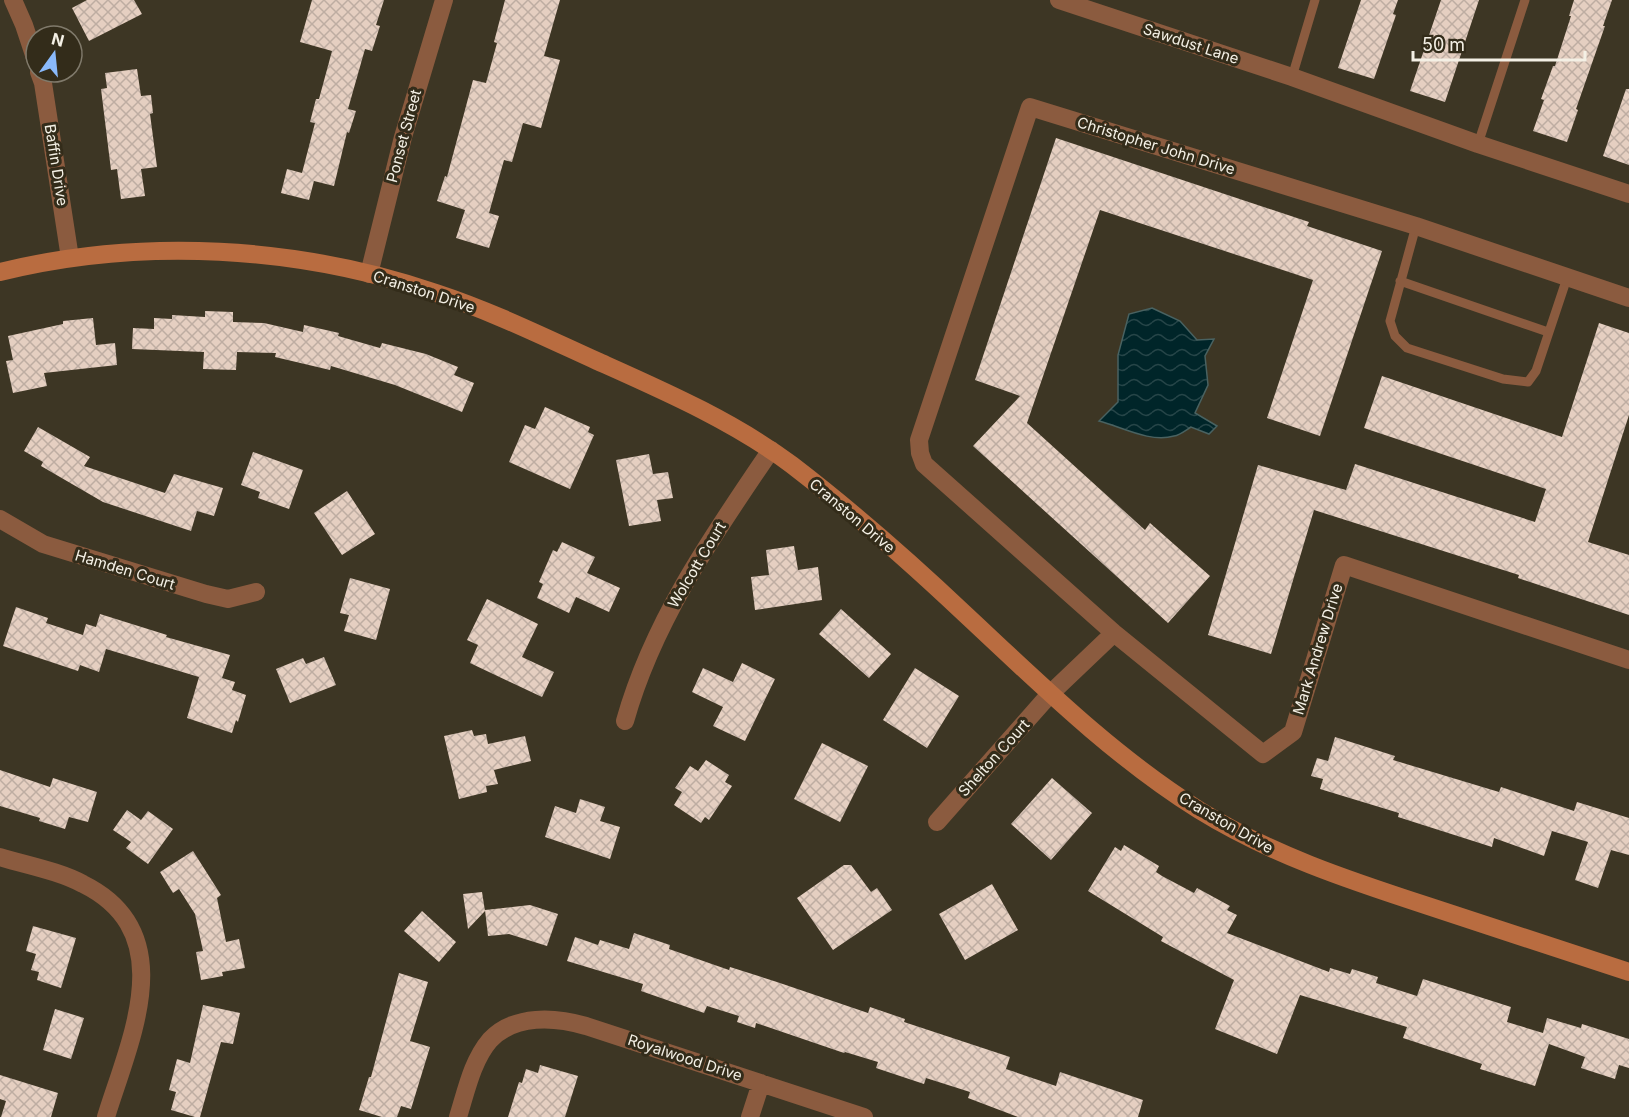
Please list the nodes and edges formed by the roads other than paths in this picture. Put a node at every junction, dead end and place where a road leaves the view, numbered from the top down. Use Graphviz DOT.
graph roads {
  1 [pos="13,0"];
  2 [pos="444,0"];
  3 [pos="1059,0"];
  4 [pos="1315,0"];
  5 [pos="1525,0"];
  6 [pos="1091,5"];
  7 [pos="24,25"];
  8 [pos="1292,77"];
  9 [pos="43,84"];
  10 [pos="1479,144"];
  11 [pos="1629,194"];
  12 [pos="1416,226"];
  13 [pos="70,258"];
  14 [pos="0,272"];
  15 [pos="369,274"];
  16 [pos="1567,278"];
  17 [pos="1400,282"];
  18 [pos="1629,298"];
  19 [pos="1548,332"];
  20 [pos="771,450"];
  21 [pos="920,453"];
  22 [pos="0,519"];
  23 [pos="256,592"];
  24 [pos="1114,633"];
  25 [pos="1629,660"];
  26 [pos="1050,694"];
  27 [pos="625,721"];
  28 [pos="937,822"];
  29 [pos="0,856"];
  30 [pos="1629,972"];
  31 [pos="761,1083"];
  32 [pos="106,1117"];
  33 [pos="458,1117"];
  34 [pos="750,1117"];
  35 [pos="864,1117"];
  1 -- 7 [label="street"];
  2 -- 15 [label="street, Ponset Street"];
  3 -- 6 [label="street, Sawdust Lane"];
  4 -- 8 [label="lane"];
  5 -- 10 [label="lane"];
  6 -- 8 [label="street, Sawdust Lane"];
  8 -- 10 [label="street, Sawdust Lane"];
  9 -- 13 [label="street, Baffin Drive"];
  10 -- 11 [label="street, Sawdust Lane"];
  12 -- 16 [label="street, Christopher John Drive"];
  12 -- 17 [label="lane"];
  12 -- 21 [label="street, Christopher John Drive"];
  13 -- 14 [label="street, Cranston Drive"];
  13 -- 15 [label="street, Cranston Drive"];
  15 -- 20 [label="street, Cranston Drive"];
  16 -- 18 [label="street, Christopher John Drive"];
  16 -- 19 [label="lane"];
  17 -- 19 [label="lane"];
  17 -- 19 [label="lane"];
  20 -- 26 [label="street, Cranston Drive"];
  20 -- 27 [label="street, Wolcott Court"];
  21 -- 24 [label="street, Mark Andrew Drive"];
  22 -- 23 [label="street, Hamden Court"];
  24 -- 25 [label="street, Mark Andrew Drive"];
  24 -- 26 [label="street"];
  26 -- 28 [label="street, Shelton Court"];
  26 -- 30 [label="street, Cranston Drive"];
  29 -- 32 [label="street"];
  31 -- 33 [label="street, Royalwood Drive"];
  31 -- 34 [label="street"];
  31 -- 35 [label="street, Royalwood Drive"];
}
